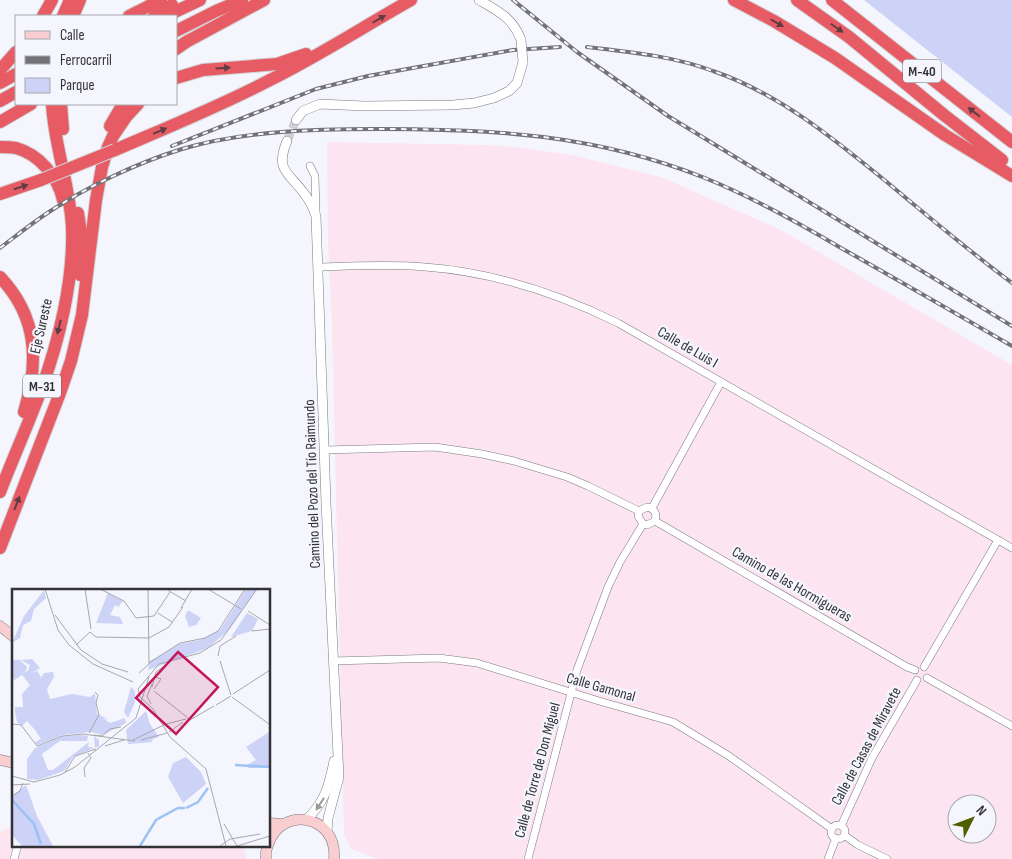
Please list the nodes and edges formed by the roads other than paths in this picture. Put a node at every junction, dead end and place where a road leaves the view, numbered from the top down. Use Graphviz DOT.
graph roads {
  1 [pos="52,0"];
  2 [pos="70,0"];
  3 [pos="80,0"];
  4 [pos="162,0"];
  5 [pos="180,0"];
  6 [pos="200,0"];
  7 [pos="242,0"];
  8 [pos="264,0"];
  9 [pos="411,0"];
  10 [pos="479,0"];
  11 [pos="734,0"];
  12 [pos="797,0"];
  13 [pos="832,0"];
  14 [pos="44,15"];
  15 [pos="63,15"];
  16 [pos="73,15"];
  17 [pos="131,15"];
  18 [pos="156,15"];
  19 [pos="168,15"];
  20 [pos="178,30"];
  21 [pos="352,34"];
  22 [pos="178,48"];
  23 [pos="15,53"];
  24 [pos="0,70"];
  25 [pos="15,75"];
  26 [pos="178,77"];
  27 [pos="0,83"];
  28 [pos="15,93"];
  29 [pos="0,101"];
  30 [pos="29,105"];
  31 [pos="122,105"];
  32 [pos="137,105"];
  33 [pos="57,109"];
  34 [pos="296,120"];
  35 [pos="0,122"];
  36 [pos="286,142"];
  37 [pos="1012,142"];
  38 [pos="0,147"];
  39 [pos="310,166"];
  40 [pos="1012,167"];
  41 [pos="1012,176"];
  42 [pos="0,194"];
  43 [pos="316,216"];
  44 [pos="91,248"];
  45 [pos="318,267"];
  46 [pos="0,277"];
  47 [pos="68,279"];
  48 [pos="721,382"];
  49 [pos="50,416"];
  50 [pos="324,450"];
  51 [pos="1,490"];
  52 [pos="652,508"];
  53 [pos="639,511"];
  54 [pos="655,521"];
  55 [pos="643,524"];
  56 [pos="998,540"];
  57 [pos="0,548"];
  58 [pos="1012,548"];
  59 [pos="0,622"];
  60 [pos="0,626"];
  61 [pos="12,627"];
  62 [pos="12,635"];
  63 [pos="333,661"];
  64 [pos="924,667"];
  65 [pos="915,670"];
  66 [pos="927,678"];
  67 [pos="917,680"];
  68 [pos="570,692"];
  69 [pos="1012,726"];
  70 [pos="336,751"];
  71 [pos="306,820"];
  72 [pos="270,823"];
  73 [pos="284,824"];
  74 [pos="841,826"];
  75 [pos="832,829"];
  76 [pos="327,832"];
  77 [pos="844,835"];
  78 [pos="836,838"];
  79 [pos="270,841"];
  80 [pos="18,846"];
  81 [pos="335,858"];
  82 [pos="14,859"];
  83 [pos="528,859"];
  84 [pos="828,859"];
  85 [pos="887,859"];
  1 -- 14 [label="highway"];
  2 -- 15 [label="highway"];
  3 -- 16 [label="highway"];
  4 -- 17 [label="highway"];
  5 -- 18 [label="highway"];
  6 -- 19 [label="highway"];
  7 -- 20 [label="highway"];
  8 -- 22 [label="highway"];
  21 -- 9 [label="highway, one-way"];
  10 -- 34 [label="street, bridge"];
  11 -- 41 [label="highway, one-way"];
  12 -- 40 [label="highway, M-40, one-way"];
  37 -- 13 [label="highway, M-40, one-way"];
  26 -- 21 [label="highway, one-way"];
  42 -- 21 [label="highway, one-way, bridge"];
  23 -- 24 [label="highway"];
  25 -- 27 [label="highway"];
  28 -- 29 [label="highway"];
  30 -- 35 [label="highway"];
  31 -- 44 [label="highway"];
  32 -- 44 [label="highway"];
  33 -- 47 [label="highway"];
  33 -- 49 [label="highway"];
  36 -- 43 [label="street, Camino del Pozo del Tío Raimundo"];
  38 -- 47 [label="highway"];
  39 -- 43 [label="street, Camino del Pozo del Tío Raimundo"];
  43 -- 45 [label="street, Camino del Pozo del Tío Raimundo"];
  44 -- 49 [label="highway, M-31"];
  45 -- 48 [label="street, Calle de Luis I"];
  45 -- 50 [label="street, Camino del Pozo del Tío Raimundo"];
  46 -- 51 [label="highway"];
  47 -- 51 [label="highway, Eje Sureste / M-31, one-way"];
  48 -- 52 [label="street"];
  48 -- 56 [label="street, Calle de Luis I"];
  57 -- 49 [label="highway, M-31, one-way"];
  50 -- 53 [label="street"];
  50 -- 63 [label="street, Camino del Pozo del Tío Raimundo"];
  52 -- 53 [label="street"];
  52 -- 54 [label="street"];
  53 -- 55 [label="street"];
  54 -- 55 [label="street"];
  54 -- 65 [label="street, Camino de las Hormigueras"];
  55 -- 68 [label="street, Calle de Torre de Don Miguel"];
  56 -- 58 [label="street, Calle de Luis I"];
  56 -- 64 [label="street"];
  59 -- 61 [label="main road"];
  60 -- 62 [label="main road"];
  63 -- 68 [label="street, Calle Gamonal"];
  63 -- 70 [label="street, Camino del Pozo del Tío Raimundo"];
  64 -- 65 [label="street"];
  64 -- 66 [label="street"];
  65 -- 67 [label="street"];
  66 -- 67 [label="street"];
  66 -- 69 [label="street"];
  67 -- 74 [label="street, Calle de Casas de Miravete"];
  68 -- 75 [label="street, Calle Gamonal"];
  68 -- 83 [label="street, Calle de Torre de Don Miguel"];
  70 -- 71 [label="street, Camino del Pozo del Tío Raimundo, one-way"];
  70 -- 76 [label="street, Camino del Pozo del Tío Raimundo"];
  71 -- 73 [label="main road"];
  71 -- 76 [label="main road"];
  72 -- 73 [label="main road"];
  73 -- 79 [label="main road"];
  74 -- 75 [label="street"];
  74 -- 77 [label="street"];
  75 -- 78 [label="street"];
  76 -- 81 [label="main road"];
  77 -- 78 [label="street"];
  77 -- 85 [label="street"];
  78 -- 84 [label="street"];
  80 -- 82 [label="street"];
}
